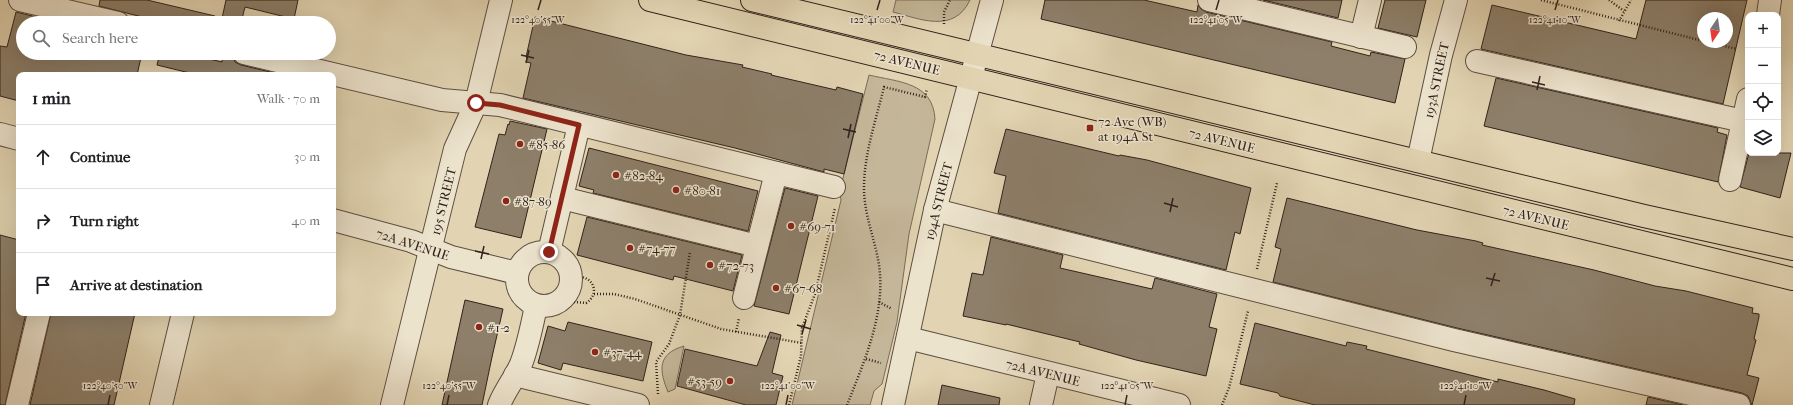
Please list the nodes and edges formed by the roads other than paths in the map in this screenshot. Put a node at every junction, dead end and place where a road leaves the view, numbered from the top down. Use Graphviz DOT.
graph roads {
  1 [pos="20,0"];
  2 [pos="501,0"];
  3 [pos="650,0"];
  4 [pos="752,0"];
  5 [pos="992,0"];
  6 [pos="1209,0"];
  7 [pos="1370,0"];
  8 [pos="1456,0"];
  9 [pos="1770,0"];
  10 [pos="1768,12"];
  11 [pos="88,16"];
  12 [pos="1361,36"];
  13 [pos="1405,47"];
  14 [pos="977,55"];
  15 [pos="273,60"];
  16 [pos="1477,61"];
  17 [pos="324,72"];
  18 [pos="336,75"];
  19 [pos="970,77"];
  20 [pos="476,103"];
  21 [pos="1745,112"];
  22 [pos="1743,121"];
  23 [pos="579,125"];
  24 [pos="0,134"];
  25 [pos="16,138"];
  26 [pos="1418,161"];
  27 [pos="776,173"];
  28 [pos="1730,180"];
  29 [pos="835,195"];
  30 [pos="562,198"];
  31 [pos="935,210"];
  32 [pos="336,221"];
  33 [pos="1564,223"];
  34 [pos="758,246"];
  35 [pos="431,249"];
  36 [pos="1793,249"];
  37 [pos="549,252"];
  38 [pos="1793,264"];
  39 [pos="517,273"];
  40 [pos="1793,279"];
  41 [pos="744,298"];
  42 [pos="536,306"];
  43 [pos="38,316"];
  44 [pos="182,316"];
  45 [pos="908,338"];
  46 [pos="1048,374"];
  47 [pos="515,375"];
  48 [pos="648,402"];
  49 [pos="17,405"];
  50 [pos="161,405"];
  51 [pos="392,405"];
  52 [pos="499,405"];
  53 [pos="893,405"];
  54 [pos="1040,405"];
  55 [pos="1179,405"];
  56 [pos="1739,405"];
  1 -- 11 [label="street"];
  2 -- 20 [label="street, 195 STREET"];
  3 -- 19 [label="main road, 72 AVENUE"];
  4 -- 14 [label="main road, 72 AVENUE"];
  5 -- 14 [label="street, 194A STREET"];
  6 -- 12 [label="street"];
  7 -- 12 [label="street"];
  8 -- 26 [label="street, 193A STREET"];
  9 -- 10 [label="street"];
  12 -- 13 [label="street"];
  14 -- 19 [label="street, 194A STREET"];
  14 -- 26 [label="main road, 72 AVENUE"];
  15 -- 17 [label="street"];
  16 -- 22 [label="street"];
  18 -- 20 [label="street"];
  19 -- 31 [label="street, 194A STREET"];
  19 -- 33 [label="main road, 72 AVENUE"];
  20 -- 23 [label="street"];
  20 -- 35 [label="street, 195 STREET"];
  21 -- 22 [label="street"];
  22 -- 28 [label="street"];
  23 -- 27 [label="street"];
  23 -- 30 [label="street"];
  24 -- 25 [label="street"];
  26 -- 36 [label="main road, 72 AVENUE"];
  27 -- 29 [label="street"];
  27 -- 34 [label="street"];
  30 -- 34 [label="street"];
  30 -- 37 [label="street"];
  31 -- 45 [label="street, 194A STREET"];
  31 -- 56 [label="street"];
  32 -- 35 [label="street, 72A AVENUE"];
  33 -- 38 [label="main road"];
  33 -- 40 [label="main road, 72 AVENUE"];
  34 -- 41 [label="street"];
  35 -- 39 [label="street, 72A AVENUE"];
  35 -- 51 [label="street, 195 STREET"];
  37 -- 39 [label="street"];
  37 -- 42 [label="street"];
  39 -- 42 [label="street"];
  42 -- 47 [label="street"];
  43 -- 49 [label="street"];
  44 -- 50 [label="street"];
  45 -- 46 [label="street, 72A AVENUE"];
  45 -- 53 [label="street, 194A STREET"];
  46 -- 54 [label="street"];
  46 -- 55 [label="street, 72A AVENUE"];
  47 -- 48 [label="street"];
  47 -- 52 [label="street"];
}
